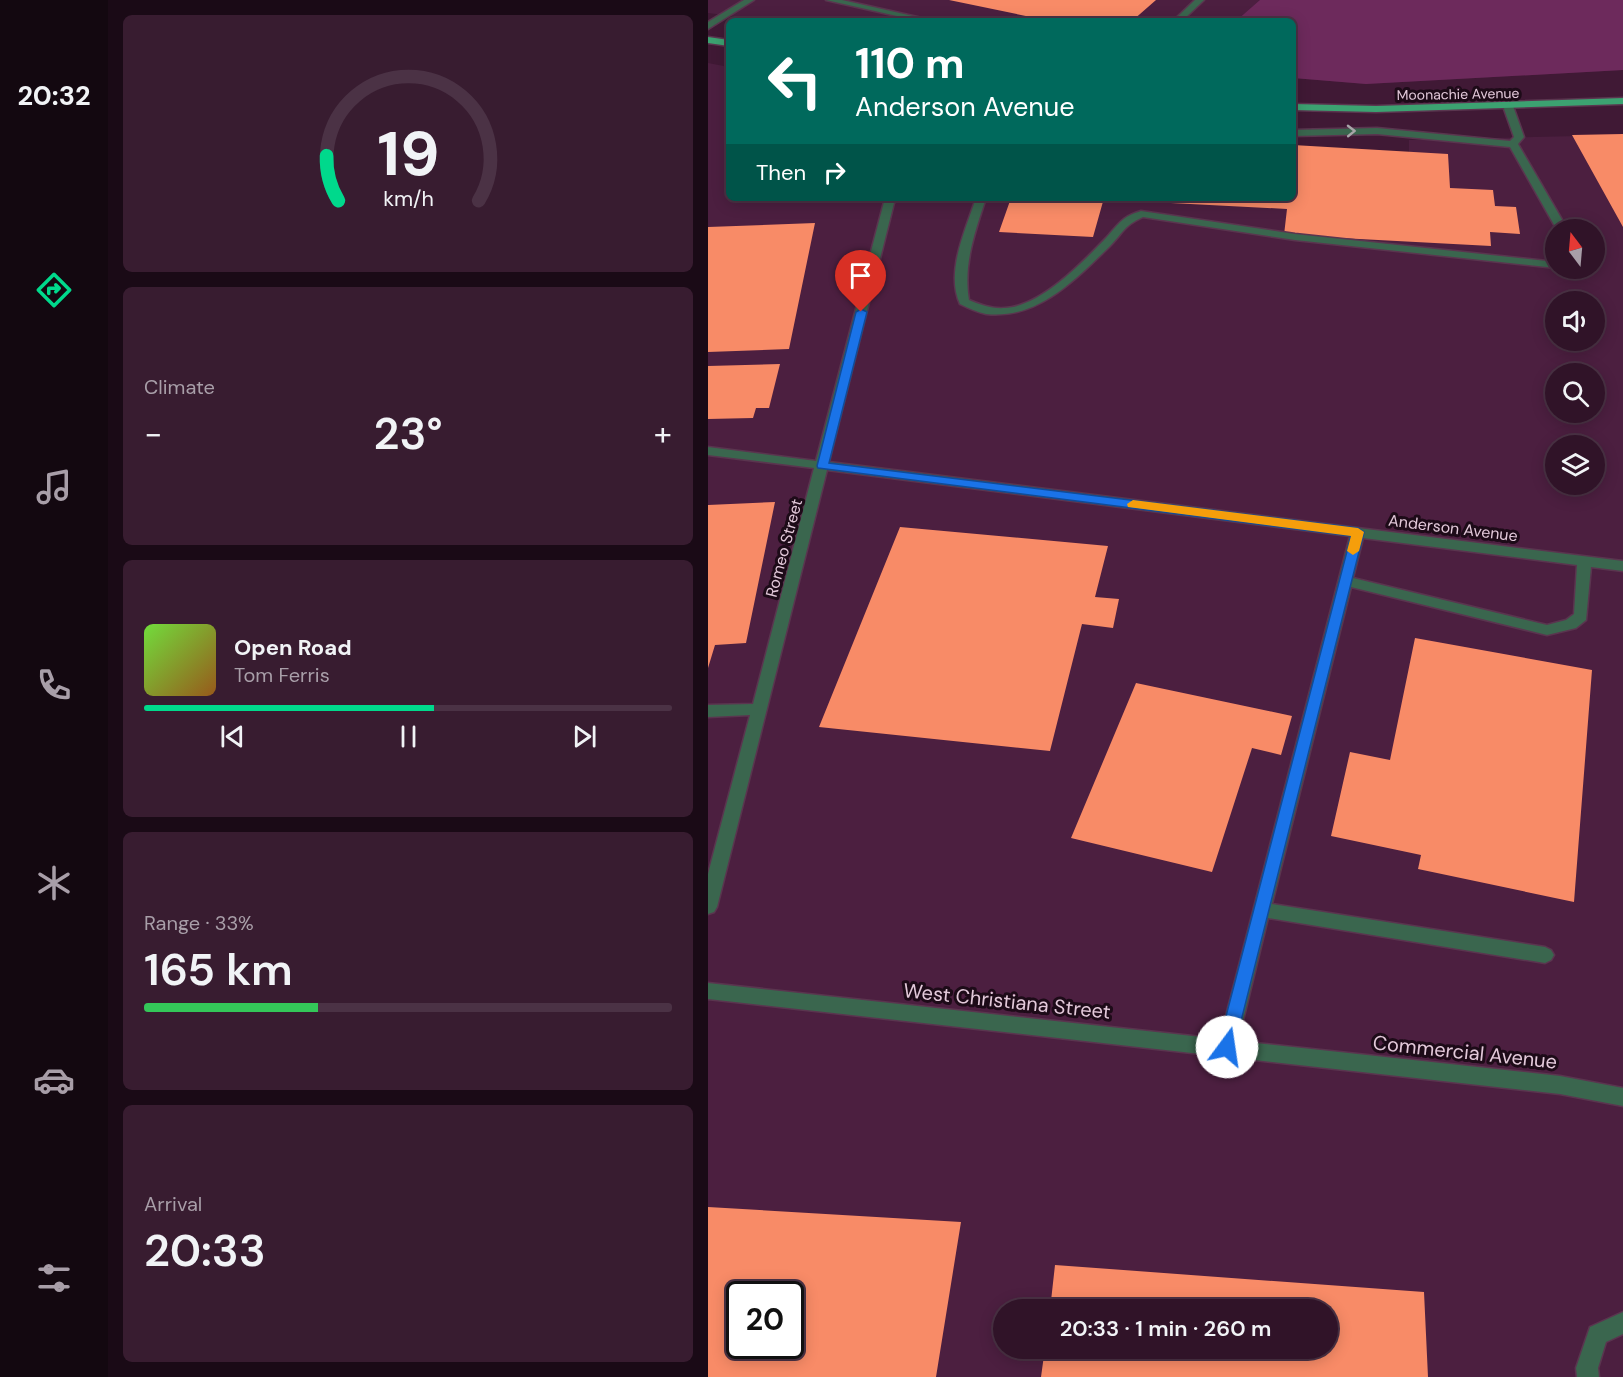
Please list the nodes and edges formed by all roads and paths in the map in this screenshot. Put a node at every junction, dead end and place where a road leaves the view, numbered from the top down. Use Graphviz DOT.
graph roads {
  1 [pos="750,0"];
  2 [pos="830,0"];
  3 [pos="1200,0"];
  4 [pos="917,18"];
  5 [pos="1180,18"];
  6 [pos="708,27"];
  7 [pos="708,40"];
  8 [pos="726,43"];
  9 [pos="1623,101"];
  10 [pos="1508,106"];
  11 [pos="1296,107"];
  12 [pos="1296,133"];
  13 [pos="1513,144"];
  14 [pos="890,201"];
  15 [pos="980,201"];
  16 [pos="1557,219"];
  17 [pos="1545,264"];
  18 [pos="708,451"];
  19 [pos="823,466"];
  20 [pos="1358,532"];
  21 [pos="1584,561"];
  22 [pos="1623,566"];
  23 [pos="1345,581"];
  24 [pos="759,710"];
  25 [pos="708,711"];
  26 [pos="708,908"];
  27 [pos="1262,910"];
  28 [pos="1545,954"];
  29 [pos="708,991"];
  30 [pos="1227,1047"];
  31 [pos="1302,1057"];
  32 [pos="1623,1096"];
  33 [pos="1623,1323"];
  34 [pos="1588,1377"];
  1 -- 6 [label="street"];
  2 -- 4 [label="street"];
  3 -- 5 [label="street"];
  7 -- 8 [label="main road"];
  9 -- 10 [label="main road, Moonachie Avenue"];
  10 -- 11 [label="main road, Moonachie Avenue"];
  10 -- 13 [label="street"];
  12 -- 13 [label="street, one-way"];
  13 -- 16 [label="street"];
  14 -- 19 [label="street, Romeo Street"];
  15 -- 17 [label="street"];
  18 -- 19 [label="street, Anderson Avenue"];
  19 -- 20 [label="street, Anderson Avenue"];
  19 -- 24 [label="street, Romeo Street"];
  20 -- 21 [label="street, Anderson Avenue"];
  20 -- 23 [label="street"];
  21 -- 22 [label="street, Anderson Avenue"];
  21 -- 23 [label="street"];
  23 -- 27 [label="street"];
  24 -- 25 [label="street"];
  24 -- 26 [label="street, Romeo Street"];
  27 -- 28 [label="street"];
  27 -- 30 [label="street"];
  29 -- 30 [label="street, West Christiana Street"];
  30 -- 31 [label="street, West Christiana Street"];
  31 -- 32 [label="street, Commercial Avenue"];
  33 -- 34 [label="street"];
}
